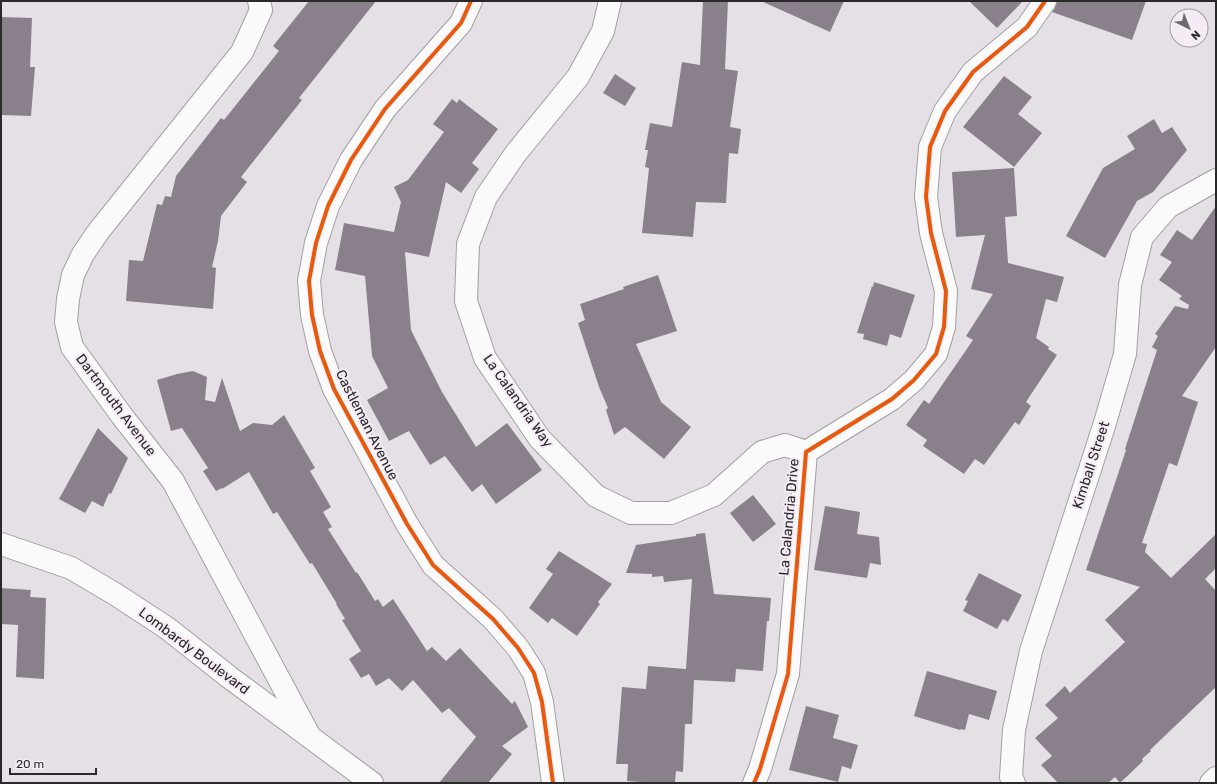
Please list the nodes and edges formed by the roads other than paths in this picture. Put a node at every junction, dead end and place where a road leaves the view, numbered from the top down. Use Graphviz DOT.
graph roads {
  1 [pos="259,1"];
  2 [pos="471,1"];
  3 [pos="610,1"];
  4 [pos="1045,1"];
  5 [pos="1216,180"];
  6 [pos="806,452"];
  7 [pos="1,544"];
  8 [pos="310,737"];
  9 [pos="1216,778"];
  10 [pos="372,783"];
  11 [pos="553,783"];
  12 [pos="754,783"];
  13 [pos="1014,783"];
  14 [pos="1211,783"];
  1 -- 8 [label="street, Dartmouth Avenue"];
  2 -- 11 [label="street, Castleman Avenue"];
  3 -- 6 [label="street, La Calandria Way"];
  4 -- 6 [label="street, La Calandria Drive"];
  5 -- 13 [label="street, Kimball Street"];
  6 -- 12 [label="street, La Calandria Drive"];
  7 -- 8 [label="street, Lombardy Boulevard"];
  8 -- 10 [label="street, Lombardy Boulevard"];
  9 -- 14 [label="street"];
}
